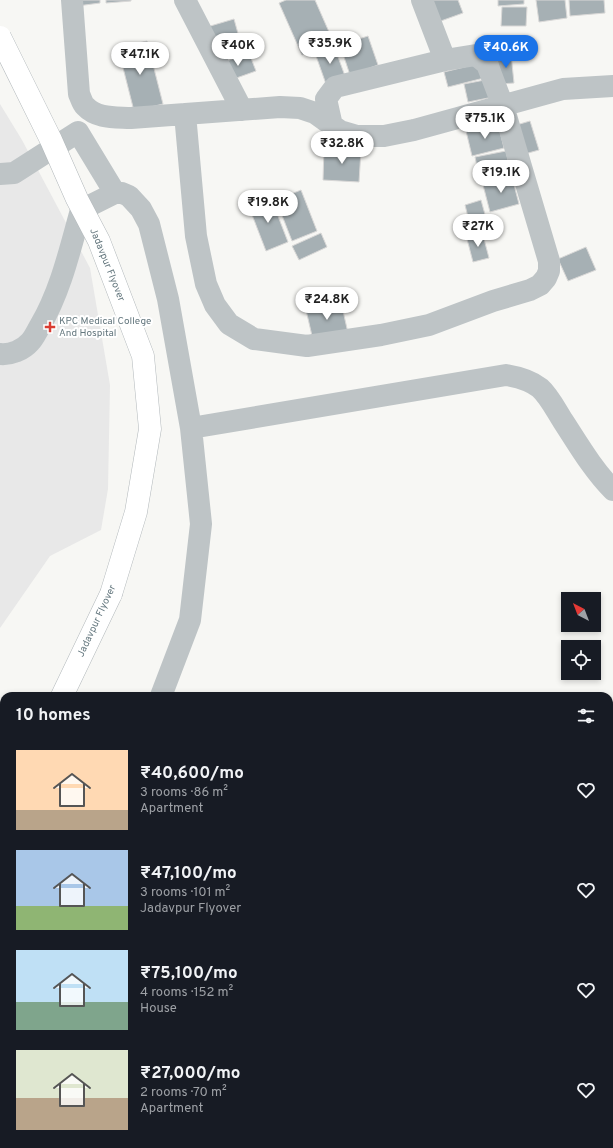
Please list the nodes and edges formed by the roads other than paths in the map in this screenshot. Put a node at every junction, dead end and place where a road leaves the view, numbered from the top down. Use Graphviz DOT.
graph roads {
  1 [pos="72,0"];
  2 [pos="185,0"];
  3 [pos="422,0"];
  4 [pos="0,37"];
  5 [pos="445,60"];
  6 [pos="613,86"];
  7 [pos="503,106"];
  8 [pos="242,110"];
  9 [pos="185,114"];
  10 [pos="332,126"];
  11 [pos="0,174"];
  12 [pos="115,193"];
  13 [pos="0,354"];
  14 [pos="191,428"];
  15 [pos="613,490"];
  16 [pos="64,691"];
  17 [pos="163,692"];
  1 -- 9 [label="street"];
  2 -- 8 [label="street"];
  3 -- 5 [label="street"];
  4 -- 16 [label="main road, Jadavpur Flyover, bridge"];
  5 -- 7 [label="street"];
  5 -- 10 [label="street"];
  6 -- 7 [label="street"];
  7 -- 9 [label="street"];
  7 -- 10 [label="street"];
  8 -- 9 [label="street"];
  8 -- 10 [label="street"];
  11 -- 12 [label="street"];
  12 -- 13 [label="street"];
  12 -- 14 [label="street"];
  14 -- 15 [label="street"];
  14 -- 17 [label="street"];
}
